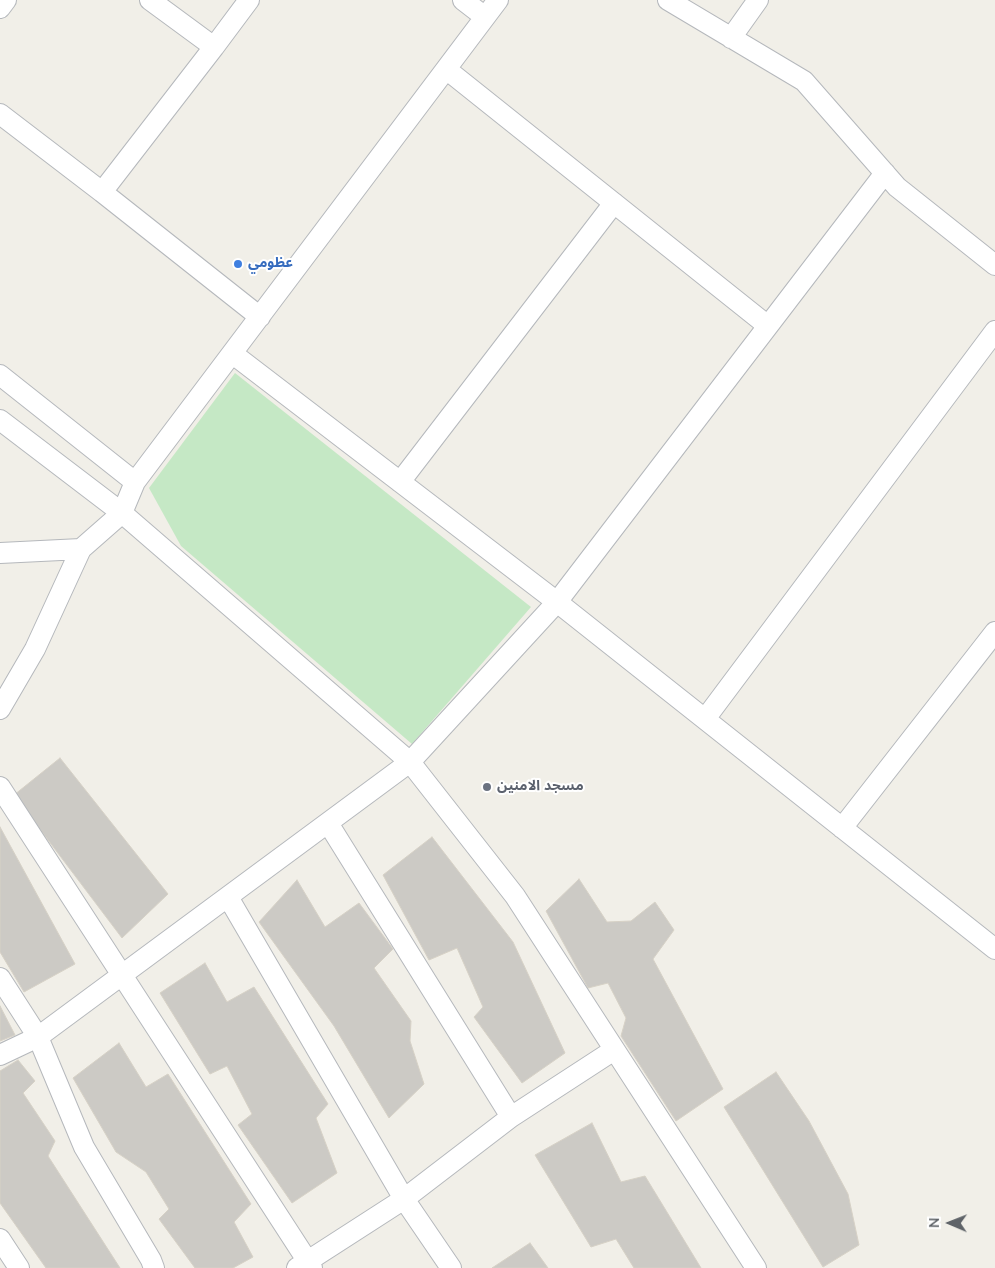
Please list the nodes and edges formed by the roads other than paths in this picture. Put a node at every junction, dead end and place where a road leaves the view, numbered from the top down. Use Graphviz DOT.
graph roads {
  1 [pos="6,0"];
  2 [pos="150,0"];
  3 [pos="250,0"];
  4 [pos="463,0"];
  5 [pos="498,0"];
  6 [pos="668,0"];
  7 [pos="758,0"];
  8 [pos="0,8"];
  9 [pos="486,17"];
  10 [pos="731,38"];
  11 [pos="214,48"];
  12 [pos="446,69"];
  13 [pos="0,114"];
  14 [pos="885,173"];
  15 [pos="102,192"];
  16 [pos="614,203"];
  17 [pos="995,265"];
  18 [pos="260,317"];
  19 [pos="768,326"];
  20 [pos="995,331"];
  21 [pos="233,354"];
  22 [pos="0,375"];
  23 [pos="0,420"];
  24 [pos="135,482"];
  25 [pos="400,482"];
  26 [pos="122,513"];
  27 [pos="81,549"];
  28 [pos="0,553"];
  29 [pos="557,602"];
  30 [pos="995,632"];
  31 [pos="0,709"];
  32 [pos="705,719"];
  33 [pos="410,762"];
  34 [pos="0,787"];
  35 [pos="328,823"];
  36 [pos="842,828"];
  37 [pos="228,896"];
  38 [pos="995,948"];
  39 [pos="123,975"];
  40 [pos="0,978"];
  41 [pos="38,1037"];
  42 [pos="614,1050"];
  43 [pos="0,1055"];
  44 [pos="511,1117"];
  45 [pos="404,1199"];
  46 [pos="0,1239"];
  47 [pos="305,1266"];
  48 [pos="19,1268"];
  49 [pos="154,1268"];
  50 [pos="451,1268"];
  51 [pos="756,1268"];
  1 -- 8 [label="street"];
  2 -- 11 [label="street"];
  3 -- 11 [label="street"];
  4 -- 9 [label="street"];
  5 -- 9 [label="street"];
  6 -- 10 [label="street"];
  7 -- 10 [label="street"];
  9 -- 12 [label="street"];
  10 -- 14 [label="street"];
  11 -- 15 [label="street"];
  12 -- 16 [label="street"];
  12 -- 18 [label="street"];
  13 -- 15 [label="street"];
  14 -- 17 [label="street"];
  14 -- 19 [label="street"];
  15 -- 18 [label="street"];
  16 -- 19 [label="street"];
  16 -- 25 [label="street"];
  18 -- 21 [label="street"];
  19 -- 29 [label="street"];
  20 -- 32 [label="street"];
  21 -- 24 [label="street"];
  21 -- 25 [label="street"];
  22 -- 24 [label="street"];
  23 -- 26 [label="street"];
  24 -- 26 [label="street"];
  25 -- 29 [label="street"];
  26 -- 27 [label="street"];
  26 -- 33 [label="street"];
  27 -- 28 [label="street"];
  27 -- 31 [label="street"];
  29 -- 32 [label="street"];
  29 -- 33 [label="street"];
  30 -- 36 [label="street"];
  32 -- 36 [label="street"];
  33 -- 35 [label="street"];
  33 -- 42 [label="street"];
  34 -- 39 [label="street"];
  35 -- 37 [label="street"];
  35 -- 44 [label="street"];
  36 -- 38 [label="street"];
  37 -- 39 [label="street"];
  37 -- 45 [label="street"];
  39 -- 41 [label="street"];
  39 -- 47 [label="street"];
  40 -- 41 [label="street"];
  41 -- 43 [label="street"];
  41 -- 49 [label="street"];
  42 -- 44 [label="street"];
  42 -- 51 [label="street"];
  44 -- 45 [label="street"];
  45 -- 47 [label="street"];
  45 -- 50 [label="street"];
  46 -- 48 [label="street"];
}
